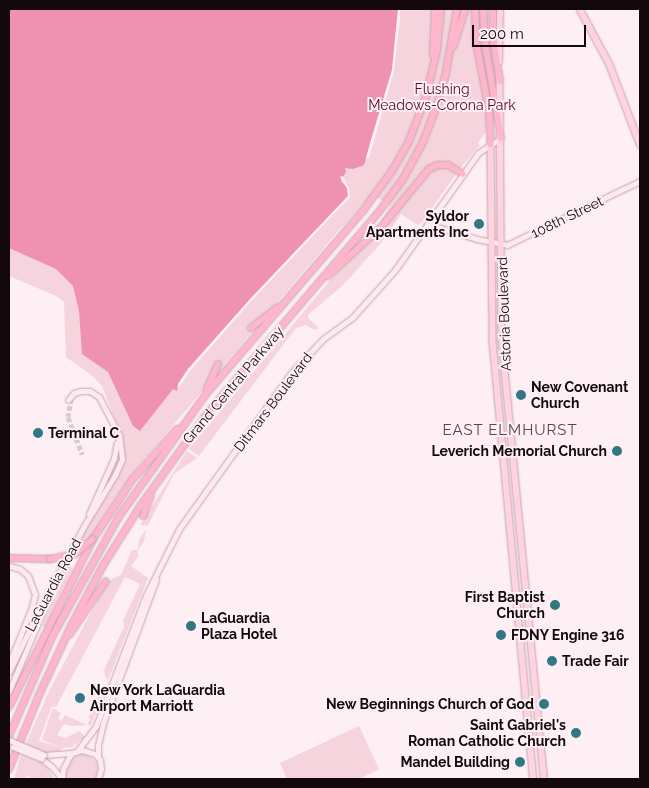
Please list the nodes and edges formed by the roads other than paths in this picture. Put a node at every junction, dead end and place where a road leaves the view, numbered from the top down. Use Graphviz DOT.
graph roads {
  1 [pos="435,9"];
  2 [pos="441,9"];
  3 [pos="457,9"];
  4 [pos="465,9"];
  5 [pos="475,9"];
  6 [pos="483,9"];
  7 [pos="493,9"];
  8 [pos="500,9"];
  9 [pos="580,9"];
  10 [pos="446,72"];
  11 [pos="500,81"];
  12 [pos="417,122"];
  13 [pos="501,138"];
  14 [pos="491,144"];
  15 [pos="640,144"];
  16 [pos="464,174"];
  17 [pos="640,181"];
  18 [pos="428,224"];
  19 [pos="492,243"];
  20 [pos="502,244"];
  21 [pos="314,288"];
  22 [pos="284,303"];
  23 [pos="250,328"];
  24 [pos="218,364"];
  25 [pos="68,400"];
  26 [pos="199,403"];
  27 [pos="190,416"];
  28 [pos="117,442"];
  29 [pos="156,482"];
  30 [pos="143,516"];
  31 [pos="84,526"];
  32 [pos="92,540"];
  33 [pos="9,559"];
  34 [pos="9,566"];
  35 [pos="160,568"];
  36 [pos="106,580"];
  37 [pos="53,587"];
  38 [pos="62,644"];
  39 [pos="9,666"];
  40 [pos="9,672"];
  41 [pos="9,690"];
  42 [pos="9,707"];
  43 [pos="9,736"];
  44 [pos="9,740"];
  45 [pos="10,746"];
  46 [pos="78,750"];
  47 [pos="72,753"];
  48 [pos="43,757"];
  49 [pos="98,757"];
  50 [pos="9,769"];
  51 [pos="62,779"];
  52 [pos="98,779"];
  53 [pos="534,779"];
  54 [pos="544,779"];
  1 -- 12 [label="highway, Grand Central Parkway"];
  2 -- 12 [label="highway, Grand Central Parkway"];
  3 -- 10 [label="highway, Grand Central Parkway"];
  4 -- 10 [label="highway"];
  5 -- 14 [label="highway"];
  6 -- 13 [label="highway"];
  7 -- 11 [label="highway"];
  8 -- 11 [label="main road, Astoria Boulevard"];
  9 -- 15 [label="main road"];
  10 -- 21 [label="highway, Grand Central Parkway"];
  11 -- 13 [label="main road, Astoria Boulevard"];
  12 -- 22 [label="highway, Grand Central Parkway"];
  13 -- 14 [label="street, Ditmars Boulevard"];
  13 -- 20 [label="main road, Astoria Boulevard"];
  14 -- 16 [label="street, Ditmars Boulevard"];
  14 -- 19 [label="main road, Astoria Boulevard"];
  16 -- 18 [label="street, Ditmars Boulevard"];
  16 -- 21 [label="highway"];
  17 -- 20 [label="street, 108th Street"];
  18 -- 19 [label="street, 108th Street"];
  18 -- 35 [label="street, Ditmars Boulevard"];
  19 -- 20 [label="street, 108th Street"];
  19 -- 53 [label="main road, Astoria Boulevard"];
  20 -- 54 [label="main road, Astoria Boulevard"];
  21 -- 29 [label="highway, Grand Central Parkway"];
  22 -- 23 [label="highway"];
  22 -- 26 [label="highway, Grand Central Parkway"];
  24 -- 26 [label="highway"];
  25 -- 31 [label="street"];
  26 -- 27 [label="highway, Grand Central Parkway"];
  27 -- 32 [label="highway"];
  27 -- 43 [label="highway, Grand Central Parkway"];
  28 -- 31 [label="street"];
  29 -- 30 [label="highway"];
  29 -- 38 [label="highway, Grand Central Parkway"];
  31 -- 37 [label="street, LaGuardia Road"];
  32 -- 33 [label="highway, bridge"];
  32 -- 42 [label="highway"];
  34 -- 39 [label="street"];
  35 -- 46 [label="street, Ditmars Boulevard"];
  35 -- 49 [label="street, Ditmars Boulevard"];
  36 -- 38 [label="highway"];
  37 -- 40 [label="street, LaGuardia Road"];
  37 -- 41 [label="street"];
  38 -- 50 [label="highway, Grand Central Parkway"];
  44 -- 48 [label="street, bridge"];
  45 -- 48 [label="street, bridge"];
  46 -- 47 [label="street"];
  46 -- 49 [label="street"];
  47 -- 48 [label="street"];
  47 -- 51 [label="street"];
  48 -- 51 [label="street"];
  49 -- 52 [label="street, Ditmars Boulevard"];
}
